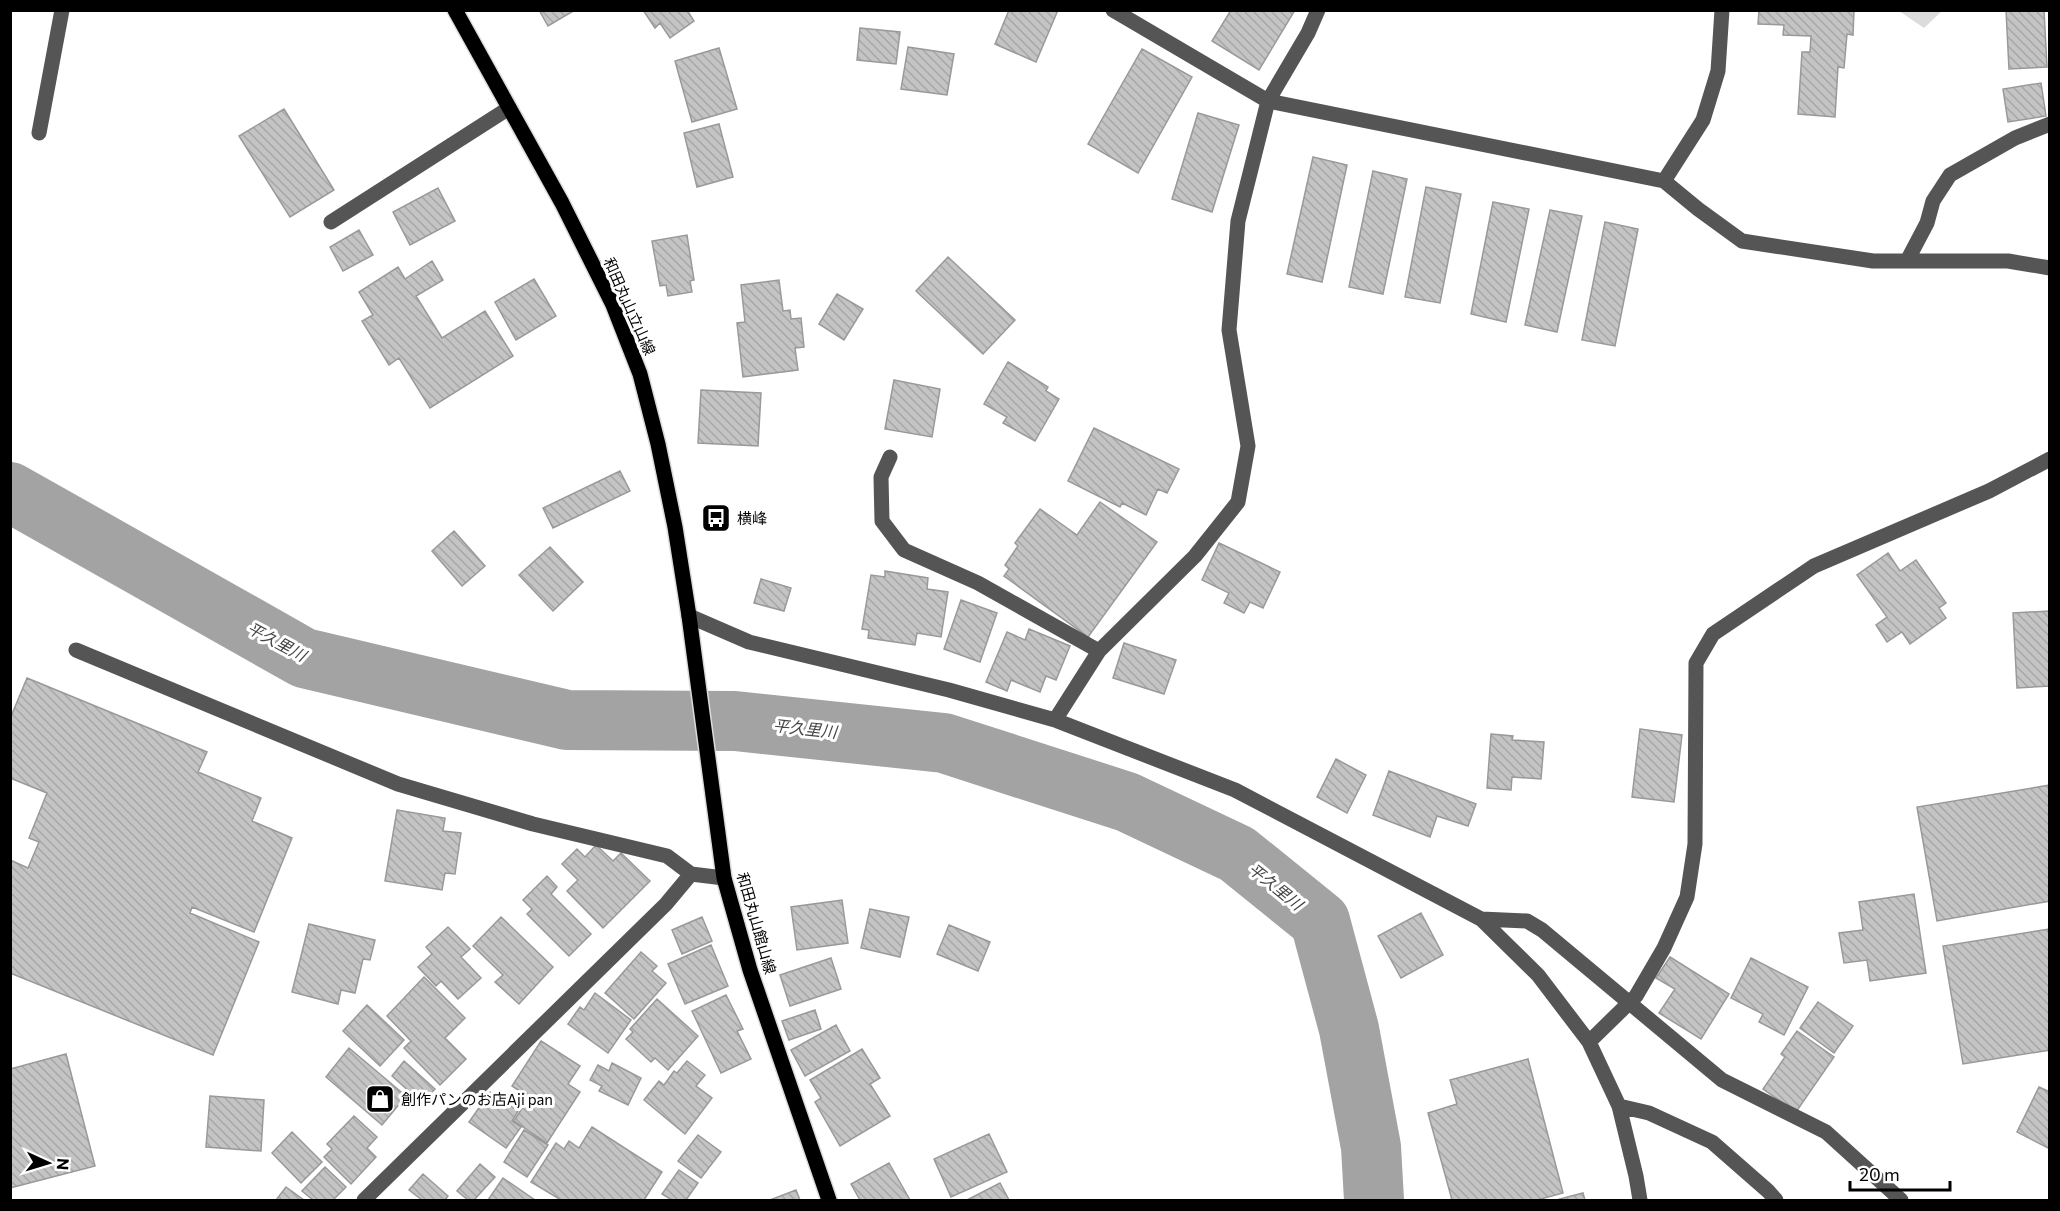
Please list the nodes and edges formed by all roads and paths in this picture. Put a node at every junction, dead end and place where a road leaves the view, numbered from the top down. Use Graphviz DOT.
graph roads {
  1 [pos="62,10"];
  2 [pos="455,10"];
  3 [pos="1113,10"];
  4 [pos="1318,10"];
  5 [pos="1722,10"];
  6 [pos="1268,101"];
  7 [pos="509,108"];
  8 [pos="2049,124"];
  9 [pos="39,133"];
  10 [pos="1664,181"];
  11 [pos="331,222"];
  12 [pos="1907,261"];
  13 [pos="2049,268"];
  14 [pos="890,457"];
  15 [pos="2049,459"];
  16 [pos="689,616"];
  17 [pos="693,645"];
  18 [pos="76,650"];
  19 [pos="1099,651"];
  20 [pos="1055,720"];
  21 [pos="691,874"];
  22 [pos="724,878"];
  23 [pos="1481,919"];
  24 [pos="1629,1003"];
  25 [pos="1589,1042"];
  26 [pos="1618,1107"];
  27 [pos="364,1200"];
  28 [pos="829,1200"];
  29 [pos="1640,1200"];
  30 [pos="1776,1200"];
  31 [pos="1900,1200"];
  1 -- 9 [label="street"];
  2 -- 7 [label="main road, 和田丸山立山線"];
  3 -- 6 [label="street"];
  4 -- 6 [label="street"];
  5 -- 10 [label="street"];
  6 -- 10 [label="street"];
  6 -- 19 [label="street"];
  7 -- 11 [label="street"];
  7 -- 16 [label="main road, 和田丸山立山線"];
  8 -- 12 [label="street"];
  10 -- 12 [label="street"];
  12 -- 13 [label="street"];
  14 -- 19 [label="street"];
  15 -- 24 [label="street"];
  16 -- 17 [label="main road, 和田丸山立山線"];
  16 -- 20 [label="street"];
  17 -- 22 [label="main road, 和田丸山館山線"];
  18 -- 21 [label="street"];
  19 -- 20 [label="street"];
  20 -- 23 [label="street"];
  21 -- 22 [label="street"];
  21 -- 27 [label="street"];
  22 -- 28 [label="main road, 和田丸山館山線"];
  23 -- 24 [label="street"];
  23 -- 25 [label="street"];
  24 -- 25 [label="street"];
  24 -- 31 [label="street"];
  25 -- 26 [label="street"];
  26 -- 29 [label="street"];
  26 -- 30 [label="street"];
}
